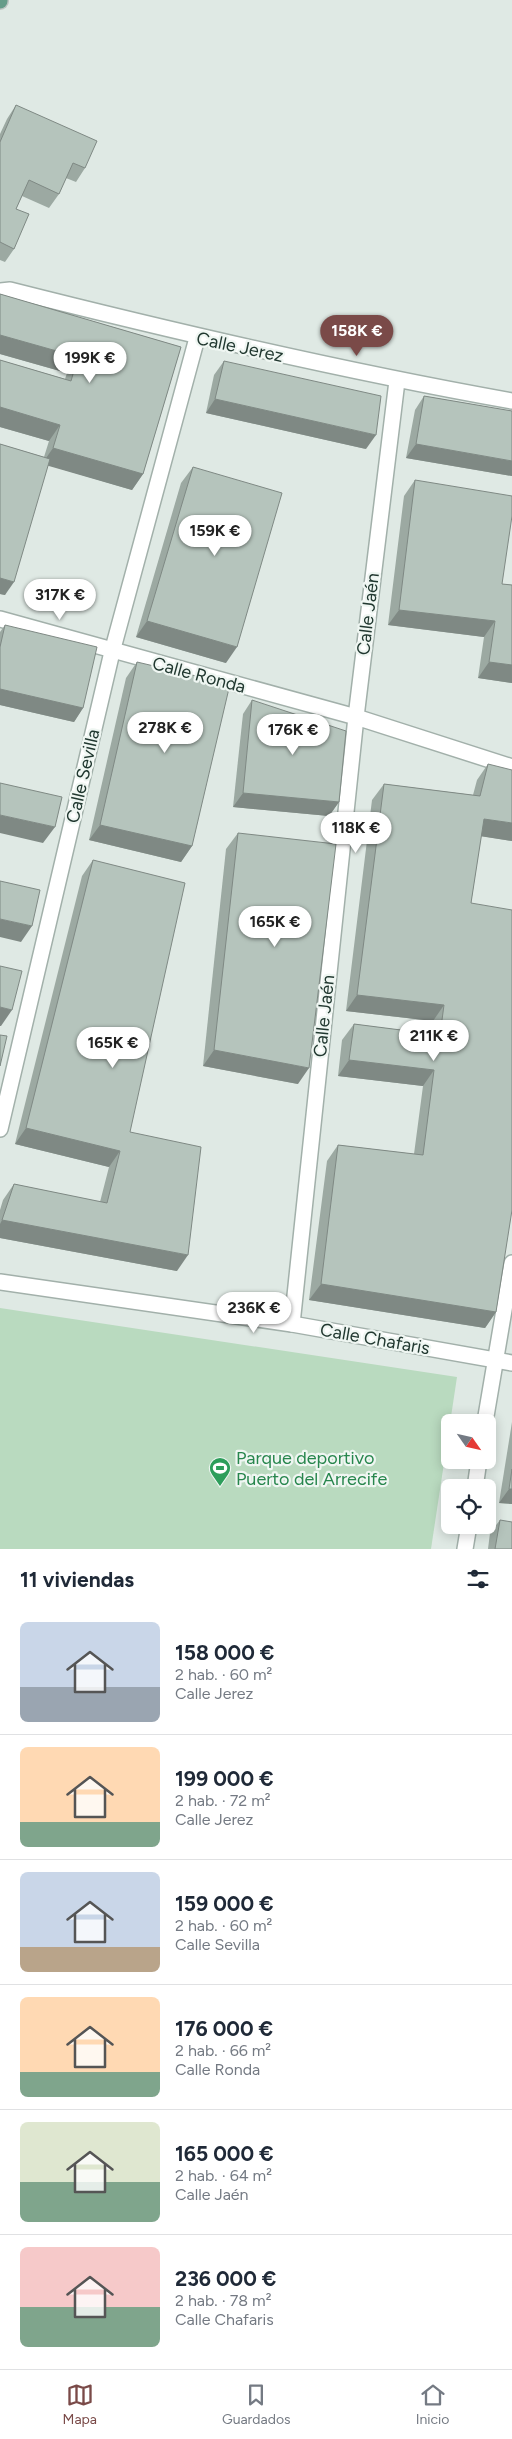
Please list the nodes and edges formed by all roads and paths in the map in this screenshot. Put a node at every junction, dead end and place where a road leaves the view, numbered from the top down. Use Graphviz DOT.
graph roads {
  1 [pos="0,291"];
  2 [pos="197,338"];
  3 [pos="397,381"];
  4 [pos="512,402"];
  5 [pos="0,619"];
  6 [pos="112,652"];
  7 [pos="356,717"];
  8 [pos="512,767"];
  9 [pos="0,1128"];
  10 [pos="512,1263"];
  11 [pos="0,1282"];
  12 [pos="292,1324"];
  13 [pos="495,1360"];
  14 [pos="512,1362"];
  15 [pos="486,1414"];
  16 [pos="468,1534"];
  17 [pos="466,1549"];
  1 -- 2 [label="street, Calle Jerez"];
  2 -- 3 [label="street, Calle Jerez"];
  2 -- 6 [label="street, Calle Sevilla"];
  3 -- 4 [label="street, Calle Jerez"];
  3 -- 7 [label="street, Calle Jaén"];
  5 -- 6 [label="street, Calle Ronda"];
  6 -- 7 [label="street, Calle Ronda"];
  6 -- 9 [label="street, Calle Sevilla"];
  7 -- 8 [label="street, Calle Ronda"];
  7 -- 12 [label="street, Calle Jaén"];
  10 -- 13 [label="street"];
  11 -- 12 [label="street, Calle Chafaris"];
  12 -- 13 [label="street, Calle Chafaris"];
  13 -- 14 [label="street, Calle Chafaris"];
  13 -- 15 [label="street"];
  16 -- 17 [label="street"];
}
